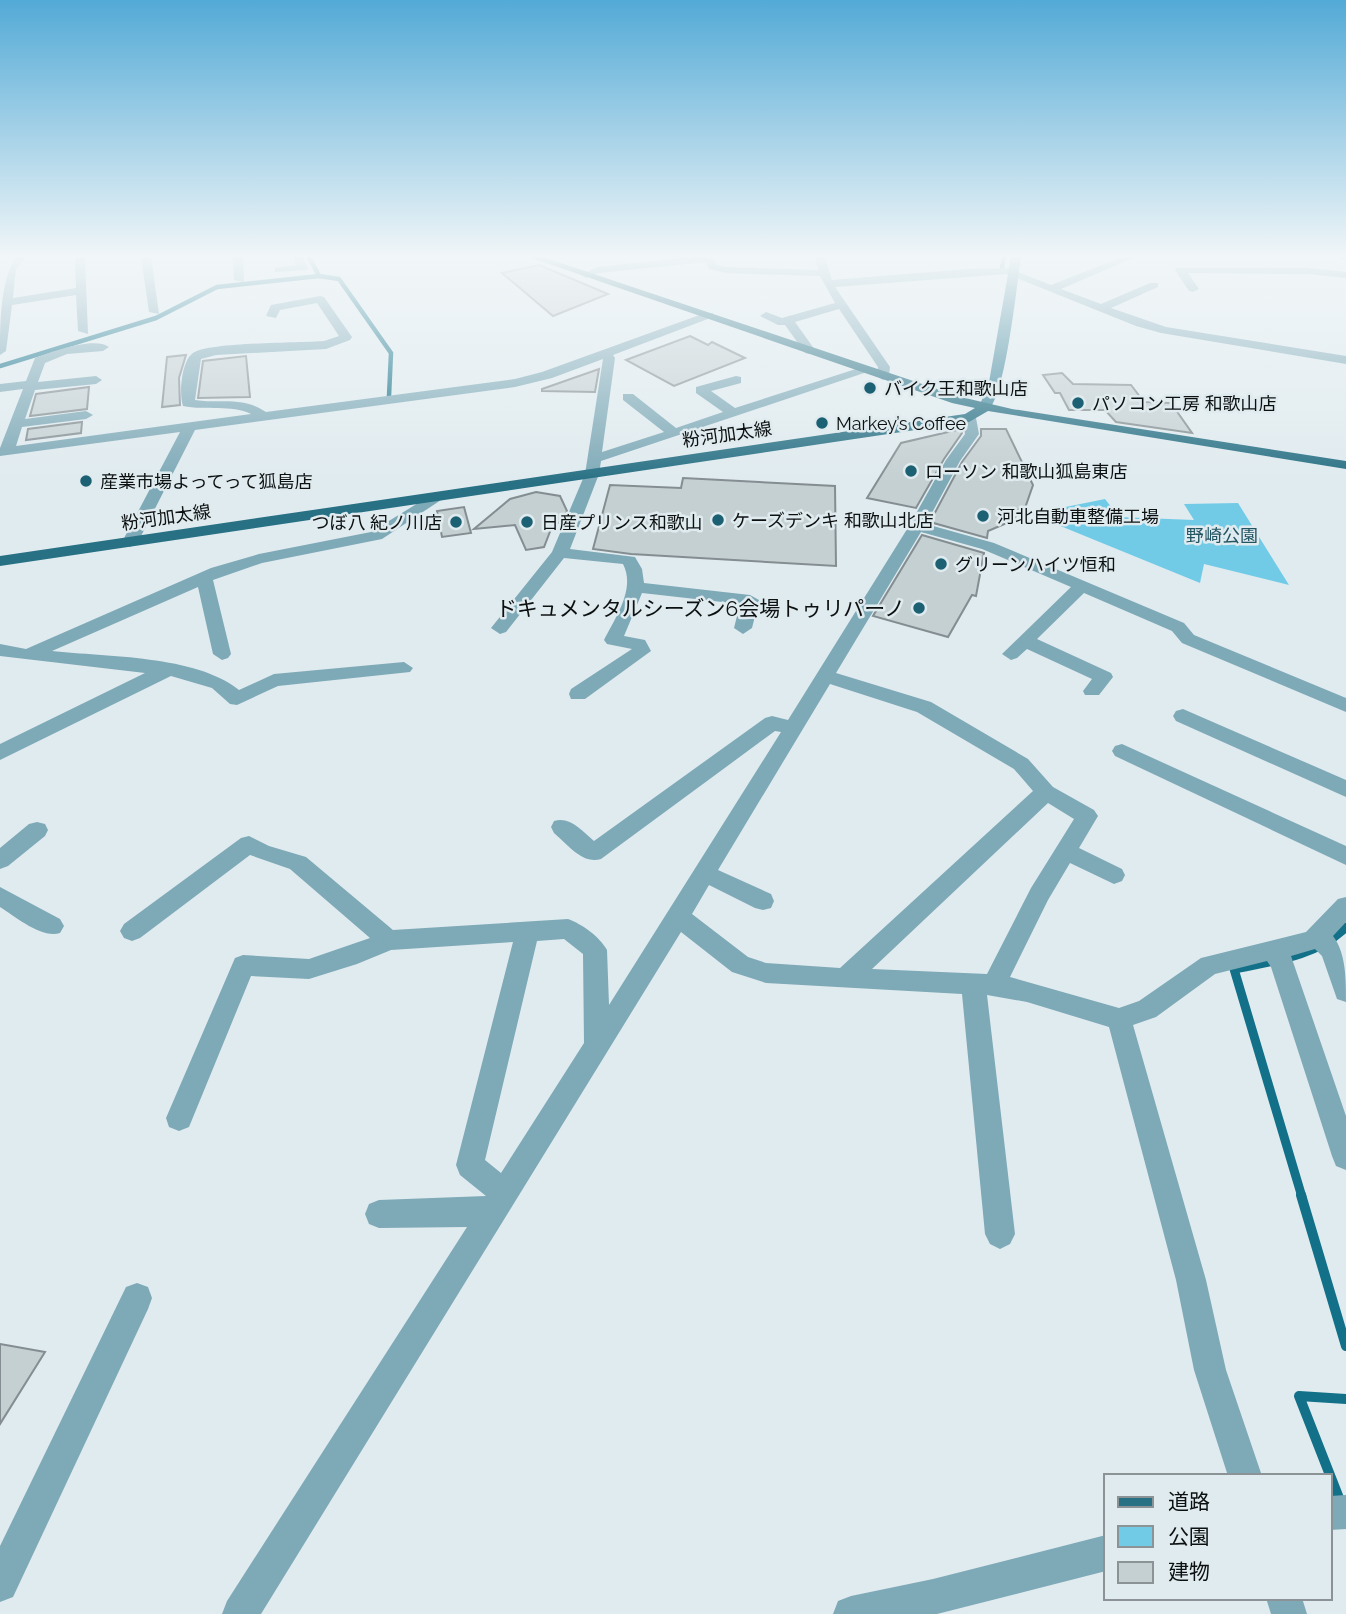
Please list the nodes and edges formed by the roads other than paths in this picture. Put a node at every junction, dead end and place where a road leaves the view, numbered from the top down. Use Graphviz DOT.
graph roads {
  1 [pos="3,332"];
  2 [pos="343,332"];
  3 [pos="663,332"];
  4 [pos="758,332"];
  5 [pos="797,332"];
  6 [pos="860,332"];
  7 [pos="1003,332"];
  8 [pos="1178,332"];
  9 [pos="103,347"];
  10 [pos="809,350"];
  11 [pos="0,351"];
  12 [pos="606,354"];
  13 [pos="1346,360"];
  14 [pos="867,370"];
  15 [pos="883,376"];
  16 [pos="96,380"];
  17 [pos="736,380"];
  18 [pos="30,386"];
  19 [pos="0,388"];
  20 [pos="628,397"];
  21 [pos="978,412"];
  22 [pos="733,413"];
  23 [pos="86,415"];
  24 [pos="0,416"];
  25 [pos="264,417"];
  26 [pos="18,419"];
  27 [pos="190,427"];
  28 [pos="674,433"];
  29 [pos="4,452"];
  30 [pos="1346,464"];
  31 [pos="593,466"];
  32 [pos="436,497"];
  33 [pos="917,526"];
  34 [pos="130,542"];
  35 [pos="560,553"];
  36 [pos="0,561"];
  37 [pos="204,577"];
  38 [pos="1082,586"];
  39 [pos="636,587"];
  40 [pos="499,628"];
  41 [pos="743,628"];
  42 [pos="0,650"];
  43 [pos="28,654"];
  44 [pos="222,654"];
  45 [pos="404,668"];
  46 [pos="167,670"];
  47 [pos="824,676"];
  48 [pos="1092,691"];
  49 [pos="578,694"];
  50 [pos="1346,705"];
  51 [pos="1183,716"];
  52 [pos="792,728"];
  53 [pos="1122,751"];
  54 [pos="0,753"];
  55 [pos="1346,789"];
  56 [pos="1046,792"];
  57 [pos="562,827"];
  58 [pos="37,830"];
  59 [pos="1066,851"];
  60 [pos="1346,856"];
  61 [pos="0,860"];
  62 [pos="704,873"];
  63 [pos="1114,875"];
  64 [pos="0,896"];
  65 [pos="763,901"];
  66 [pos="1346,906"];
  67 [pos="678,916"];
  68 [pos="52,926"];
  69 [pos="132,931"];
  70 [pos="528,931"];
  71 [pos="389,940"];
  72 [pos="1324,942"];
  73 [pos="1276,956"];
  74 [pos="845,979"];
  75 [pos="984,984"];
  76 [pos="1346,991"];
  77 [pos="1119,1018"];
  78 [pos="597,1045"];
  79 [pos="179,1118"];
  80 [pos="1346,1156"];
  81 [pos="498,1203"];
  82 [pos="379,1214"];
  83 [pos="999,1234"];
  84 [pos="137,1298"];
  85 [pos="1244,1474"];
  86 [pos="1104,1554"];
  87 [pos="0,1584"];
  88 [pos="934,1605"];
  89 [pos="240,1614"];
  90 [pos="851,1614"];
  1 -- 11 [label="street"];
  2 -- 25 [label="street"];
  3 -- 12 [label="street"];
  4 -- 10 [label="main road"];
  5 -- 10 [label="street"];
  6 -- 15 [label="street"];
  7 -- 21 [label="main road"];
  8 -- 13 [label="street"];
  9 -- 18 [label="street"];
  10 -- 14 [label="main road"];
  12 -- 25 [label="street"];
  12 -- 31 [label="street"];
  14 -- 15 [label="main road"];
  14 -- 22 [label="street"];
  15 -- 21 [label="main road"];
  16 -- 18 [label="street"];
  17 -- 22 [label="street"];
  18 -- 19 [label="street"];
  18 -- 26 [label="street"];
  20 -- 28 [label="street"];
  21 -- 30 [label="main road"];
  21 -- 31 [label="main road, 粉河加太線"];
  21 -- 33 [label="street"];
  22 -- 28 [label="street"];
  23 -- 26 [label="street"];
  24 -- 26 [label="street"];
  25 -- 27 [label="street"];
  26 -- 29 [label="street"];
  27 -- 29 [label="street"];
  27 -- 34 [label="street"];
  28 -- 31 [label="street"];
  31 -- 32 [label="main road, 粉河加太線"];
  31 -- 35 [label="street"];
  32 -- 34 [label="main road, 粉河加太線"];
  32 -- 37 [label="street"];
  33 -- 38 [label="street"];
  33 -- 47 [label="street"];
  34 -- 36 [label="main road, 粉河加太線"];
  35 -- 39 [label="street"];
  35 -- 40 [label="street"];
  37 -- 43 [label="street"];
  37 -- 44 [label="street"];
  38 -- 48 [label="street"];
  38 -- 50 [label="street"];
  39 -- 41 [label="street"];
  39 -- 49 [label="street"];
  42 -- 43 [label="street"];
  43 -- 46 [label="street"];
  45 -- 46 [label="street"];
  46 -- 54 [label="street"];
  47 -- 52 [label="street"];
  47 -- 56 [label="street"];
  51 -- 55 [label="street"];
  52 -- 57 [label="street"];
  52 -- 62 [label="street"];
  53 -- 60 [label="street"];
  56 -- 59 [label="street"];
  56 -- 74 [label="street"];
  58 -- 61 [label="street"];
  59 -- 63 [label="street"];
  59 -- 75 [label="street"];
  62 -- 65 [label="street"];
  62 -- 67 [label="street"];
  64 -- 68 [label="street"];
  66 -- 72 [label="street"];
  67 -- 74 [label="street"];
  67 -- 78 [label="street"];
  69 -- 71 [label="street"];
  70 -- 71 [label="street"];
  70 -- 78 [label="street"];
  70 -- 81 [label="street"];
  71 -- 79 [label="street"];
  72 -- 73 [label="street"];
  72 -- 76 [label="street"];
  73 -- 77 [label="street"];
  73 -- 80 [label="street"];
  74 -- 75 [label="street"];
  75 -- 77 [label="street"];
  75 -- 83 [label="street"];
  77 -- 85 [label="street"];
  78 -- 81 [label="street"];
  81 -- 82 [label="street"];
  81 -- 89 [label="street"];
  84 -- 87 [label="street"];
  86 -- 88 [label="street"];
  88 -- 90 [label="street"];
}
